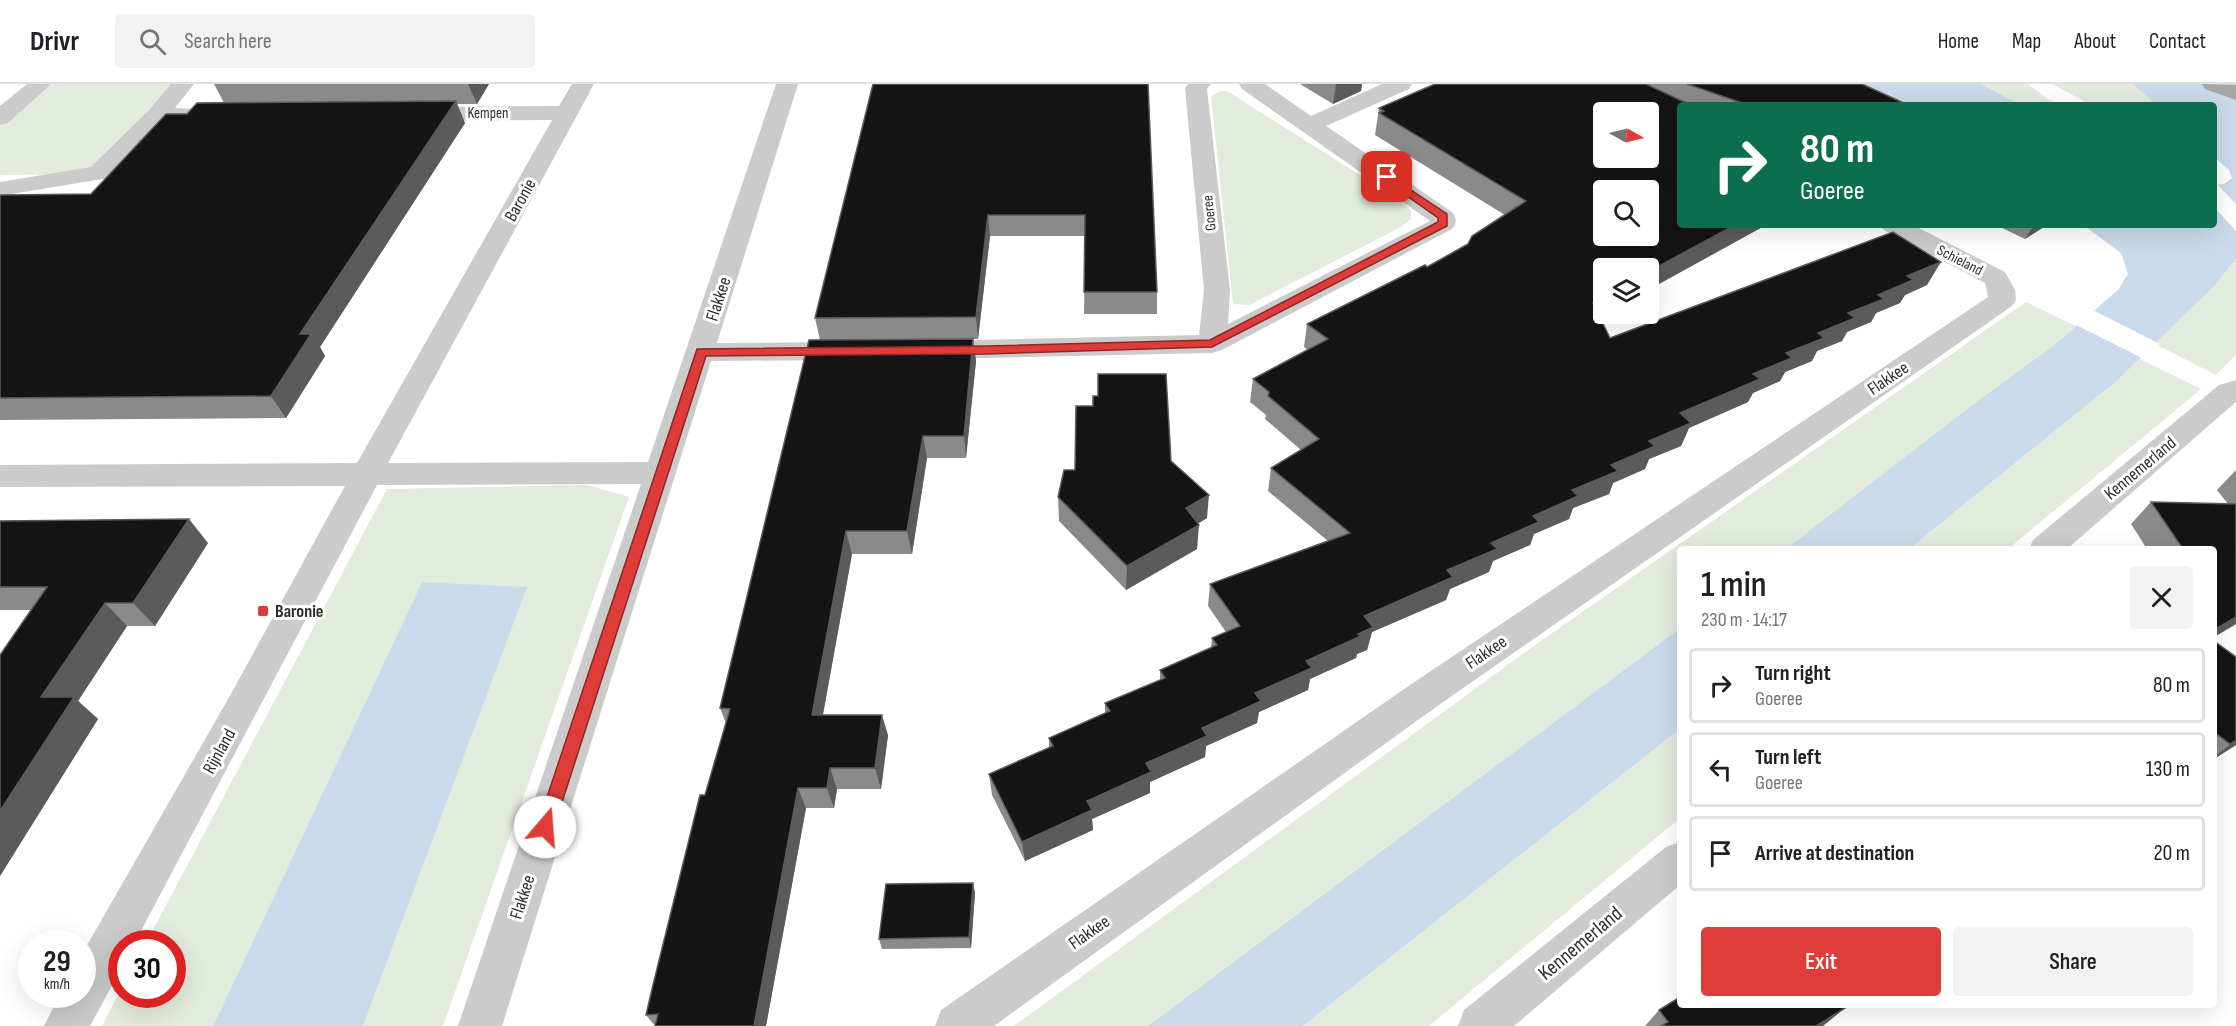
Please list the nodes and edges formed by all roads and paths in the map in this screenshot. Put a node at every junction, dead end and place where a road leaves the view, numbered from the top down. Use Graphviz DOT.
graph roads {
  1 [pos="40,84"];
  2 [pos="183,84"];
  3 [pos="583,84"];
  4 [pos="787,84"];
  5 [pos="1200,84"];
  6 [pos="1250,84"];
  7 [pos="1401,84"];
  8 [pos="2213,84"];
  9 [pos="2236,93"];
  10 [pos="568,113"];
  11 [pos="393,114"];
  12 [pos="158,115"];
  13 [pos="228,115"];
  14 [pos="0,118"];
  15 [pos="1311,124"];
  16 [pos="0,189"];
  17 [pos="1899,228"];
  18 [pos="1996,278"];
  19 [pos="1212,344"];
  20 [pos="701,352"];
  21 [pos="2236,390"];
  22 [pos="662,472"];
  23 [pos="367,474"];
  24 [pos="0,476"];
  25 [pos="2049,546"];
  26 [pos="1677,862"];
  27 [pos="66,1026"];
  28 [pos="480,1026"];
  29 [pos="957,1026"];
  30 [pos="1480,1026"];
  1 -- 14 [label="street"];
  2 -- 12 [label="street"];
  3 -- 10 [label="street, Baronie"];
  4 -- 20 [label="street, Flakkee"];
  5 -- 19 [label="street, Goeree"];
  6 -- 15 [label="street"];
  7 -- 15 [label="street"];
  8 -- 9 [label="main road"];
  10 -- 11 [label="street, Kempen"];
  10 -- 23 [label="street, Baronie"];
  12 -- 13 [label="street"];
  12 -- 16 [label="street"];
  15 -- 19 [label="street"];
  17 -- 18 [label="street, Schieland"];
  18 -- 29 [label="street, Flakkee"];
  19 -- 20 [label="street"];
  20 -- 22 [label="street, Flakkee"];
  21 -- 25 [label="street, Kennemerland"];
  22 -- 23 [label="street"];
  22 -- 28 [label="street, Flakkee"];
  23 -- 24 [label="street"];
  23 -- 27 [label="street, Rijnland"];
  26 -- 30 [label="street, Kennemerland"];
}
